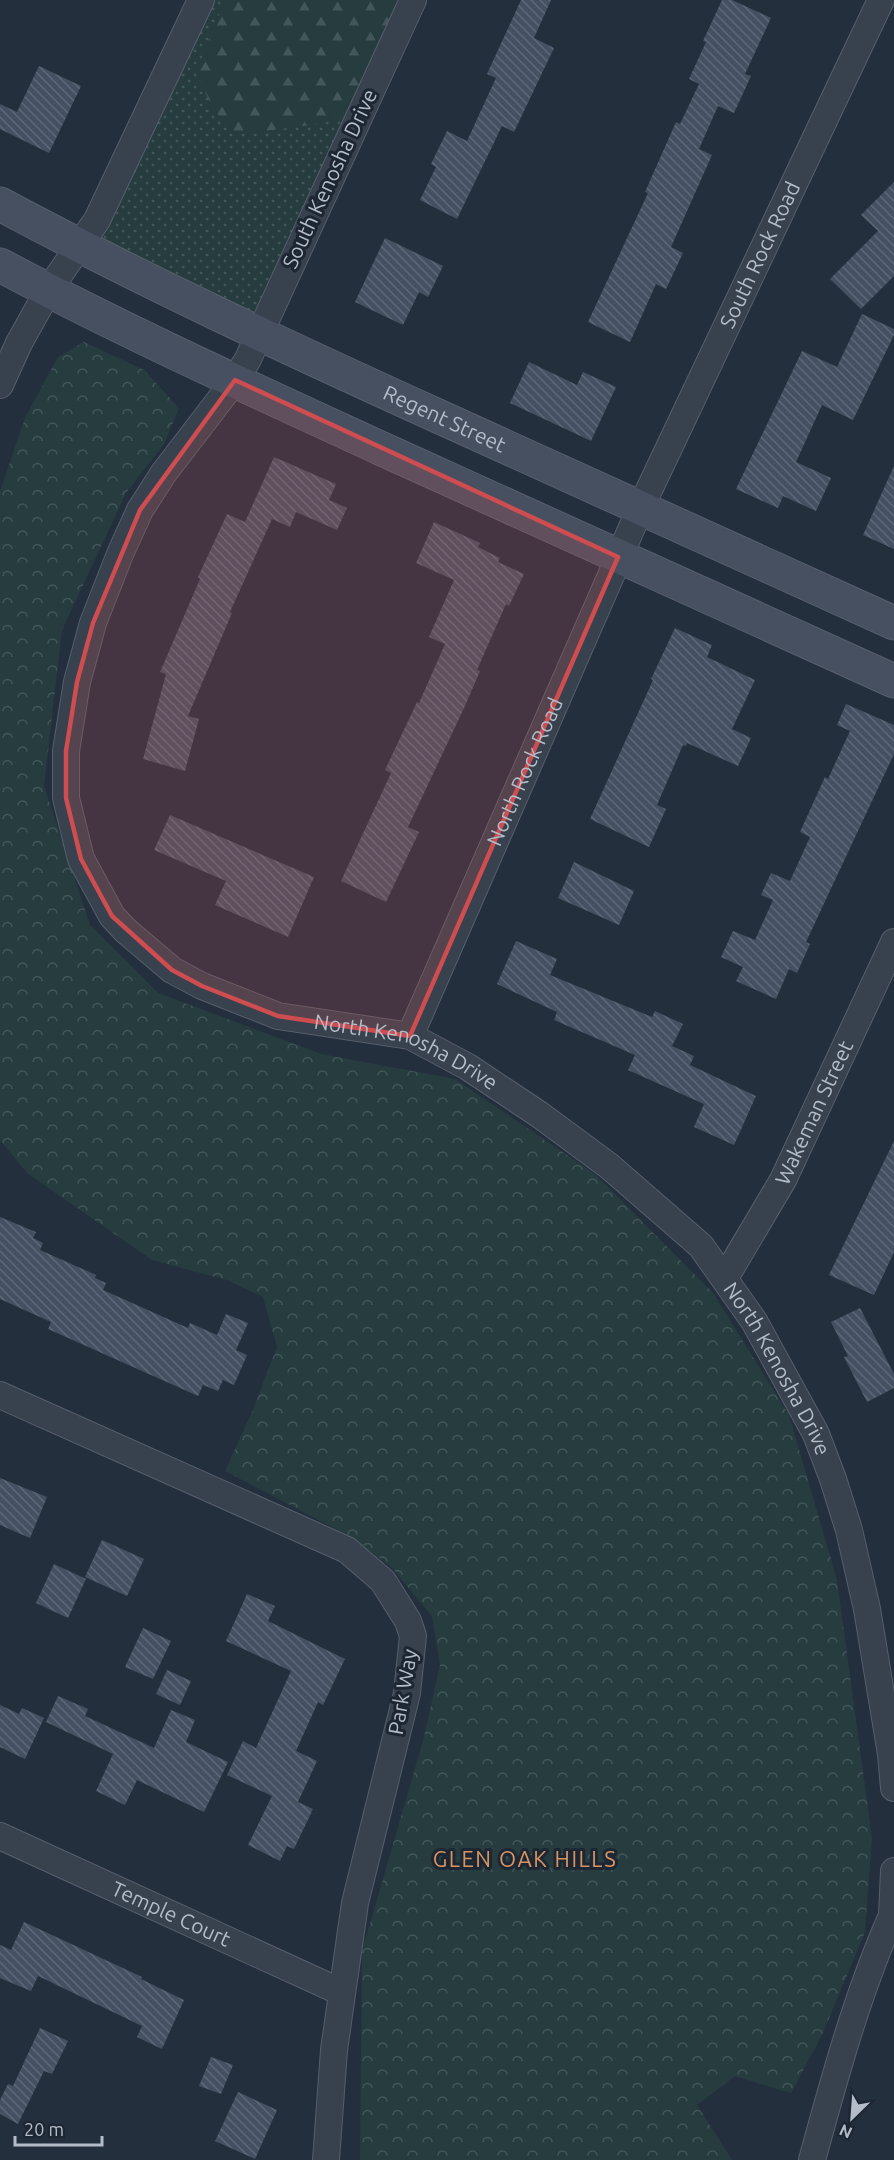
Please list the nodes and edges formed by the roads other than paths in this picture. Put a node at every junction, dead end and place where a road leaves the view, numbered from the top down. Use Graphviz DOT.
graph roads {
  1 [pos="201,0"];
  2 [pos="413,0"];
  3 [pos="881,0"];
  4 [pos="0,204"];
  5 [pos="79,246"];
  6 [pos="0,265"];
  7 [pos="48,291"];
  8 [pos="248,358"];
  9 [pos="0,386"];
  10 [pos="640,509"];
  11 [pos="618,557"];
  12 [pos="894,623"];
  13 [pos="894,681"];
  14 [pos="894,942"];
  15 [pos="410,1036"];
  16 [pos="725,1278"];
  17 [pos="0,1395"];
  18 [pos="894,1788"];
  19 [pos="0,1836"];
  20 [pos="894,1871"];
  21 [pos="893,1913"];
  22 [pos="341,1992"];
  23 [pos="326,2160"];
  24 [pos="812,2160"];
  1 -- 5 [label="street"];
  2 -- 8 [label="street, South Kenosha Drive"];
  3 -- 10 [label="street, South Rock Road"];
  4 -- 5 [label="street, Regent Street"];
  5 -- 7 [label="street"];
  5 -- 8 [label="street, Regent Street"];
  6 -- 7 [label="street, Regent Street"];
  7 -- 8 [label="street, Regent Street"];
  7 -- 9 [label="street"];
  8 -- 10 [label="street, Regent Street"];
  8 -- 11 [label="street, Regent Street"];
  8 -- 15 [label="street, North Kenosha Drive"];
  10 -- 11 [label="street, North Rock Road"];
  10 -- 12 [label="street, Regent Street"];
  11 -- 13 [label="street, Regent Street"];
  11 -- 15 [label="street, North Rock Road"];
  14 -- 16 [label="street, Wakeman Street"];
  15 -- 16 [label="street, North Kenosha Drive"];
  16 -- 18 [label="street, North Kenosha Drive"];
  17 -- 22 [label="street, Park Way"];
  19 -- 22 [label="street, Temple Court"];
  20 -- 21 [label="street"];
  21 -- 24 [label="street"];
  22 -- 23 [label="street, Park Way"];
}
